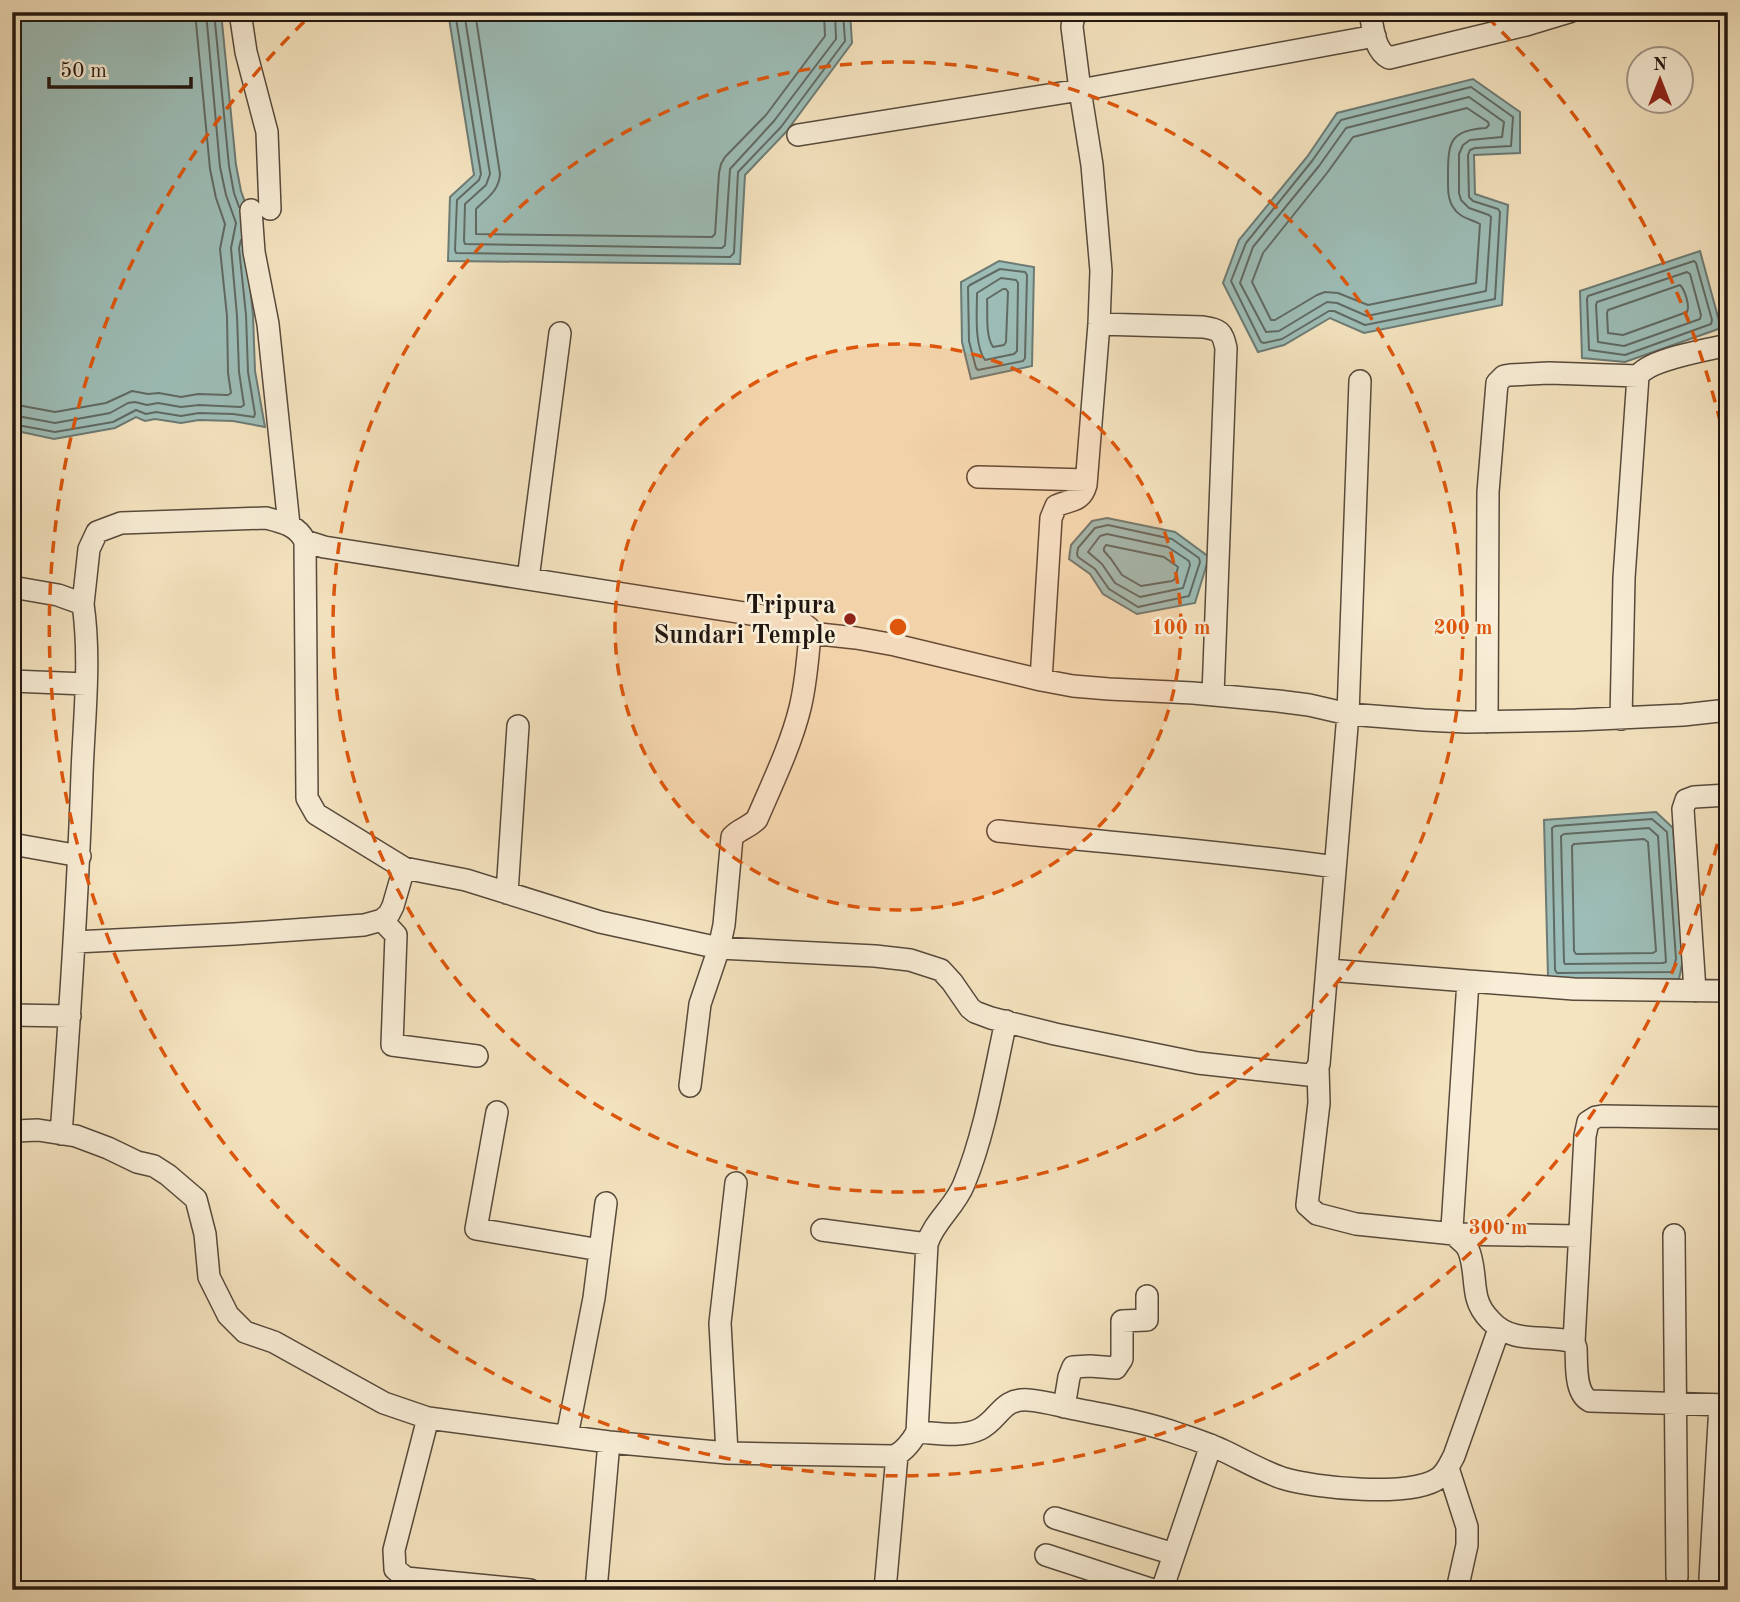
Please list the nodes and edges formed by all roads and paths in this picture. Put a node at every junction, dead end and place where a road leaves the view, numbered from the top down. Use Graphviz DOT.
graph roads {
  1 [pos="240,12"];
  2 [pos="1078,12"];
  3 [pos="1370,12"];
  4 [pos="1569,12"];
  5 [pos="1375,36"];
  6 [pos="1080,90"];
  7 [pos="798,135"];
  8 [pos="1098,324"];
  9 [pos="561,333"];
  10 [pos="1728,345"];
  11 [pos="1638,376"];
  12 [pos="1360,382"];
  13 [pos="978,477"];
  14 [pos="1086,480"];
  15 [pos="289,524"];
  16 [pos="305,541"];
  17 [pos="528,579"];
  18 [pos="12,587"];
  19 [pos="83,604"];
  20 [pos="810,633"];
  21 [pos="1041,680"];
  22 [pos="12,681"];
  23 [pos="86,684"];
  24 [pos="1213,695"];
  25 [pos="1728,710"];
  26 [pos="1348,714"];
  27 [pos="1621,719"];
  28 [pos="1487,722"];
  29 [pos="518,726"];
  30 [pos="1728,795"];
  31 [pos="998,831"];
  32 [pos="12,844"];
  33 [pos="79,856"];
  34 [pos="1335,867"];
  35 [pos="404,868"];
  36 [pos="507,893"];
  37 [pos="382,920"];
  38 [pos="75,942"];
  39 [pos="719,948"];
  40 [pos="1328,970"];
  41 [pos="1468,981"];
  42 [pos="1695,991"];
  43 [pos="1728,991"];
  44 [pos="12,1015"];
  45 [pos="70,1016"];
  46 [pos="1006,1021"];
  47 [pos="477,1056"];
  48 [pos="1318,1068"];
  49 [pos="690,1086"];
  50 [pos="497,1112"];
  51 [pos="1728,1118"];
  52 [pos="12,1134"];
  53 [pos="61,1134"];
  54 [pos="736,1184"];
  55 [pos="607,1203"];
  56 [pos="822,1230"];
  57 [pos="1454,1234"];
  58 [pos="1674,1235"];
  59 [pos="1580,1236"];
  60 [pos="927,1244"];
  61 [pos="600,1250"];
  62 [pos="1147,1296"];
  63 [pos="1499,1329"];
  64 [pos="1574,1342"];
  65 [pos="1676,1404"];
  66 [pos="1724,1405"];
  67 [pos="1065,1407"];
  68 [pos="428,1418"];
  69 [pos="917,1432"];
  70 [pos="567,1436"];
  71 [pos="609,1442"];
  72 [pos="1210,1446"];
  73 [pos="727,1453"];
  74 [pos="897,1455"];
  75 [pos="1448,1468"];
  76 [pos="1055,1518"];
  77 [pos="1174,1554"];
  78 [pos="1046,1555"];
  79 [pos="1677,1577"];
  80 [pos="392,1580"];
  81 [pos="530,1590"];
  82 [pos="596,1590"];
  83 [pos="886,1590"];
  84 [pos="1153,1590"];
  85 [pos="1162,1590"];
  86 [pos="1458,1590"];
  87 [pos="1724,1590"];
  1 -- 15 [label="street"];
  2 -- 6 [label="street"];
  3 -- 5 [label="street"];
  4 -- 5 [label="street"];
  5 -- 6 [label="street"];
  6 -- 7 [label="street"];
  6 -- 8 [label="street"];
  8 -- 14 [label="street"];
  8 -- 24 [label="street"];
  9 -- 17 [label="street"];
  10 -- 11 [label="street"];
  11 -- 27 [label="street"];
  11 -- 28 [label="street"];
  12 -- 26 [label="street"];
  13 -- 14 [label="street"];
  14 -- 21 [label="street"];
  15 -- 16 [label="street"];
  15 -- 19 [label="street"];
  16 -- 17 [label="street"];
  16 -- 35 [label="street"];
  17 -- 20 [label="street"];
  18 -- 19 [label="street"];
  19 -- 23 [label="street"];
  20 -- 21 [label="street"];
  20 -- 39 [label="street"];
  21 -- 24 [label="street"];
  22 -- 23 [label="street"];
  23 -- 33 [label="street"];
  24 -- 26 [label="street"];
  25 -- 27 [label="street"];
  26 -- 28 [label="street"];
  26 -- 34 [label="street"];
  27 -- 28 [label="street"];
  29 -- 36 [label="street"];
  30 -- 42 [label="street"];
  31 -- 34 [label="street"];
  32 -- 33 [label="street"];
  33 -- 38 [label="street"];
  34 -- 40 [label="street"];
  35 -- 36 [label="street"];
  35 -- 37 [label="street"];
  36 -- 39 [label="street"];
  37 -- 38 [label="street"];
  37 -- 47 [label="street"];
  38 -- 45 [label="street"];
  39 -- 46 [label="street"];
  39 -- 49 [label="street"];
  40 -- 41 [label="street"];
  40 -- 48 [label="street"];
  41 -- 42 [label="street"];
  41 -- 57 [label="street"];
  42 -- 43 [label="street"];
  44 -- 45 [label="street"];
  45 -- 53 [label="street"];
  46 -- 48 [label="street"];
  46 -- 60 [label="street"];
  48 -- 57 [label="street"];
  50 -- 61 [label="street"];
  51 -- 59 [label="street"];
  52 -- 53 [label="street"];
  53 -- 68 [label="street"];
  54 -- 73 [label="street"];
  55 -- 61 [label="street"];
  56 -- 60 [label="street"];
  57 -- 59 [label="street"];
  57 -- 63 [label="street"];
  58 -- 65 [label="street"];
  59 -- 64 [label="street"];
  60 -- 69 [label="street"];
  61 -- 70 [label="street"];
  62 -- 67 [label="street"];
  63 -- 64 [label="street"];
  63 -- 75 [label="street"];
  64 -- 65 [label="street"];
  65 -- 66 [label="street"];
  65 -- 79 [label="street"];
  66 -- 87 [label="street"];
  67 -- 69 [label="street"];
  67 -- 72 [label="street"];
  68 -- 70 [label="street"];
  68 -- 80 [label="street"];
  69 -- 74 [label="street"];
  70 -- 71 [label="street"];
  71 -- 73 [label="street"];
  71 -- 82 [label="street"];
  72 -- 75 [label="street"];
  72 -- 77 [label="street"];
  73 -- 74 [label="street"];
  74 -- 83 [label="street"];
  75 -- 86 [label="street"];
  76 -- 77 [label="street"];
  77 -- 85 [label="street"];
  78 -- 84 [label="street"];
  80 -- 81 [label="street"];
}
